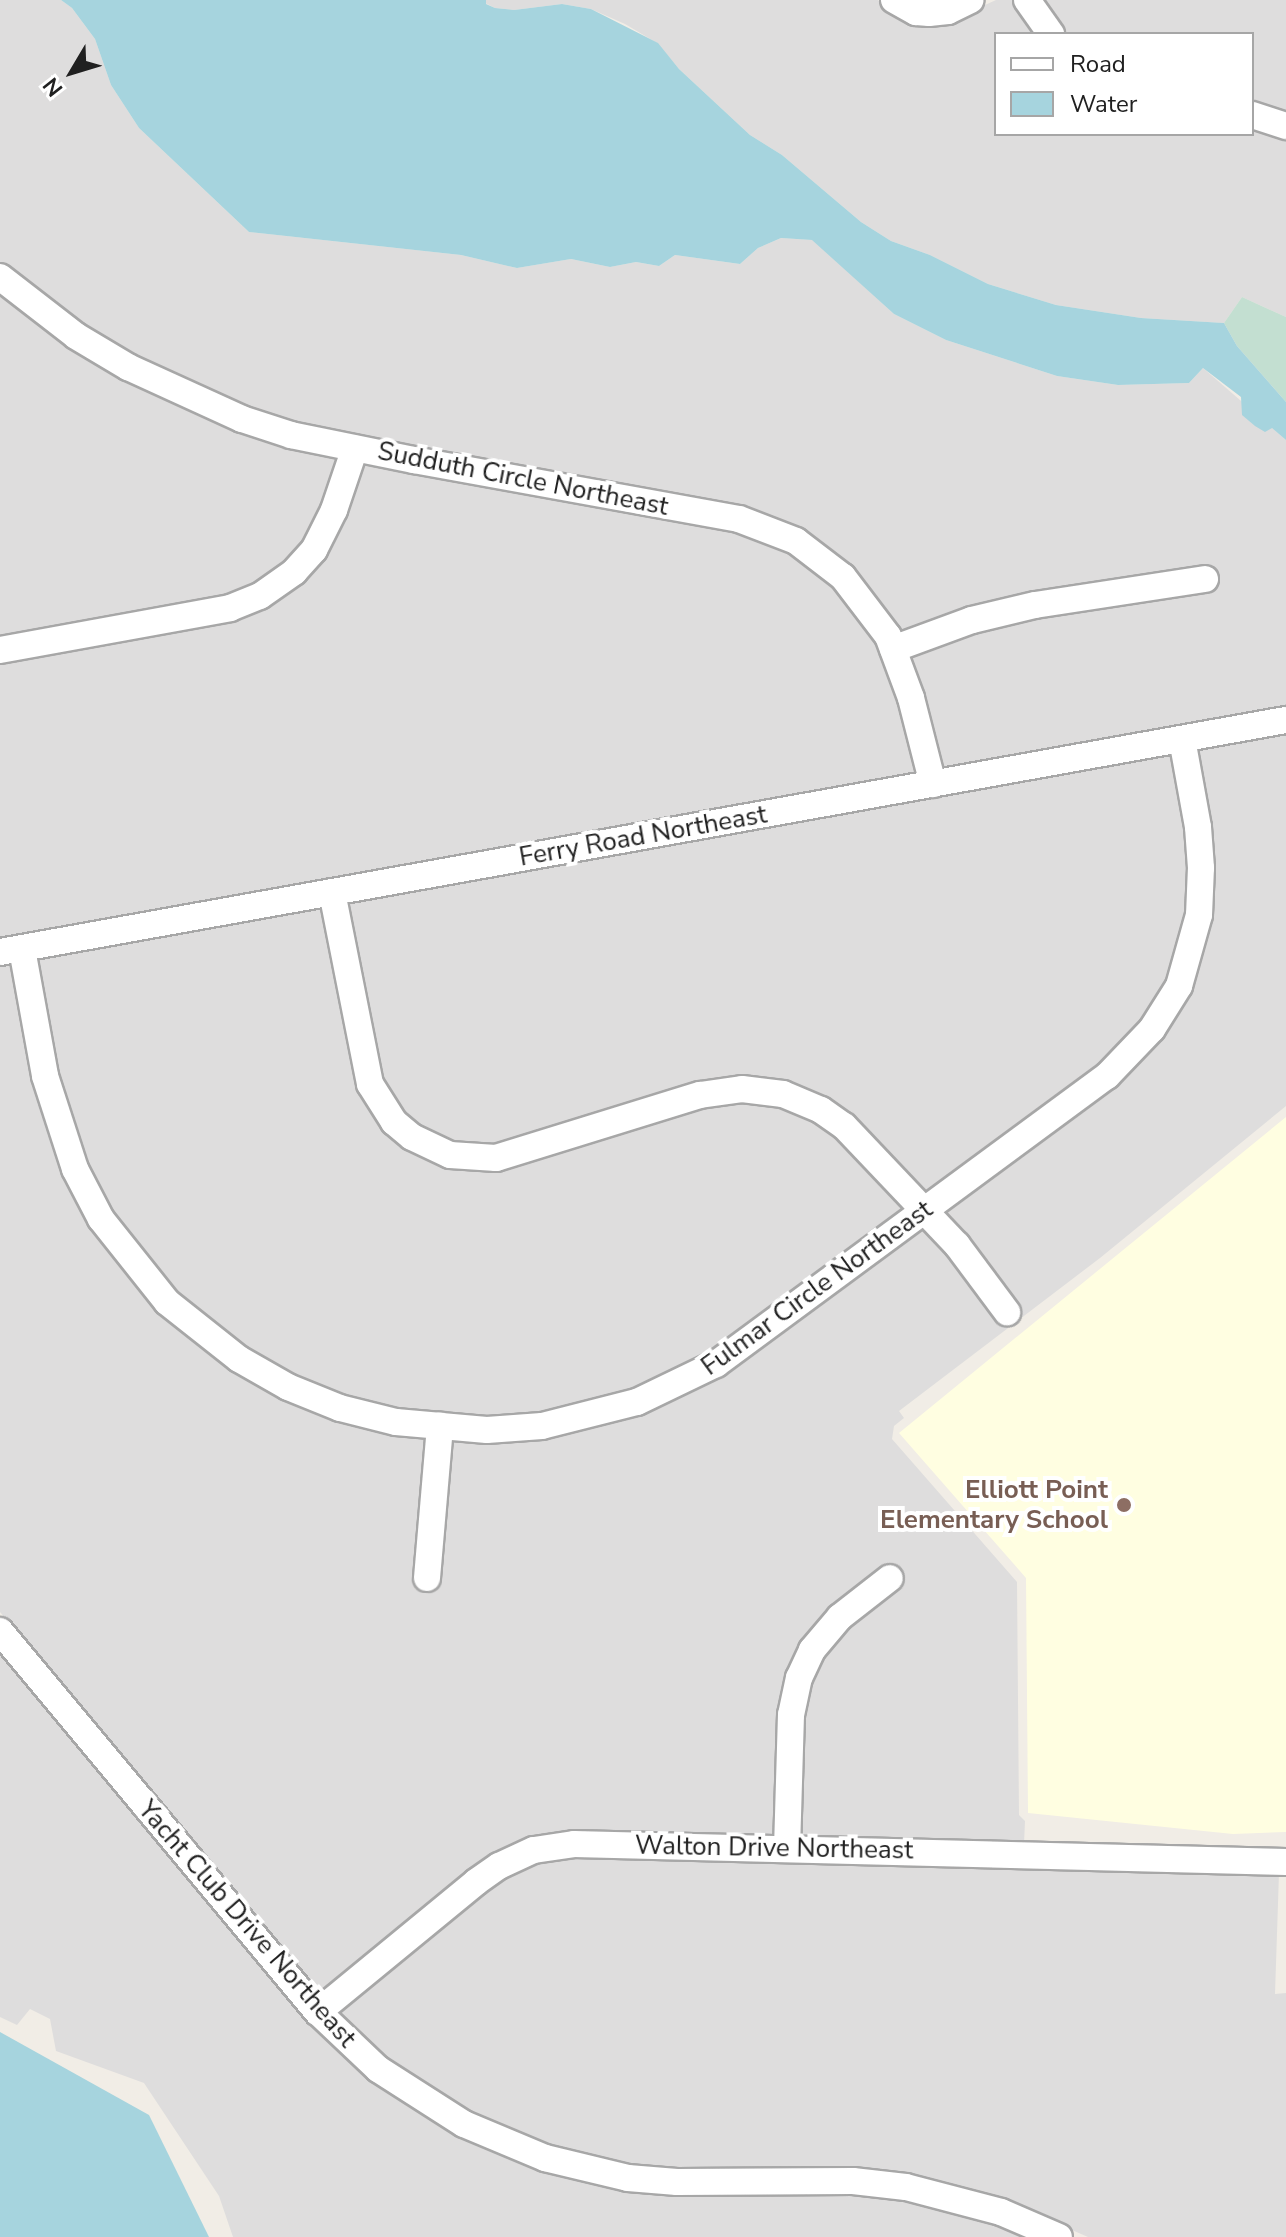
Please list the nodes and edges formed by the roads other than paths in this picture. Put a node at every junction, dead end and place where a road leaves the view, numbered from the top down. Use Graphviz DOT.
graph roads {
  1 [pos="894,0"];
  2 [pos="971,0"];
  3 [pos="1027,0"];
  4 [pos="1050,32"];
  5 [pos="1254,116"];
  6 [pos="1286,126"];
  7 [pos="0,277"];
  8 [pos="355,448"];
  9 [pos="1205,579"];
  10 [pos="893,649"];
  11 [pos="0,650"];
  12 [pos="1286,720"];
  13 [pos="1182,739"];
  14 [pos="933,784"];
  15 [pos="332,892"];
  16 [pos="11,950"];
  17 [pos="924,1212"];
  18 [pos="1007,1312"];
  19 [pos="440,1426"];
  20 [pos="427,1578"];
  21 [pos="890,1578"];
  22 [pos="0,1631"];
  23 [pos="787,1849"];
  24 [pos="1286,1862"];
  25 [pos="318,2012"];
  26 [pos="1059,2237"];
  1 -- 2 [label="street"];
  3 -- 4 [label="street"];
  5 -- 6 [label="street"];
  7 -- 8 [label="street, Sudduth Circle Northeast"];
  8 -- 10 [label="street, Sudduth Circle Northeast"];
  8 -- 11 [label="street"];
  9 -- 10 [label="street"];
  10 -- 14 [label="street, Sudduth Circle Northeast"];
  12 -- 13 [label="street, Ferry Road Northeast"];
  13 -- 14 [label="street, Ferry Road Northeast"];
  13 -- 17 [label="street, Fulmar Circle Northeast"];
  14 -- 15 [label="street, Ferry Road Northeast"];
  15 -- 16 [label="street, Ferry Road Northeast"];
  15 -- 17 [label="street"];
  16 -- 19 [label="street, Fulmar Circle Northeast"];
  17 -- 18 [label="street"];
  17 -- 19 [label="street, Fulmar Circle Northeast"];
  19 -- 20 [label="street"];
  21 -- 23 [label="street"];
  22 -- 25 [label="street, Yacht Club Drive Northeast"];
  23 -- 24 [label="street, Walton Drive Northeast"];
  23 -- 25 [label="street, Walton Drive Northeast"];
  25 -- 26 [label="street, Yacht Club Drive Northeast"];
}
